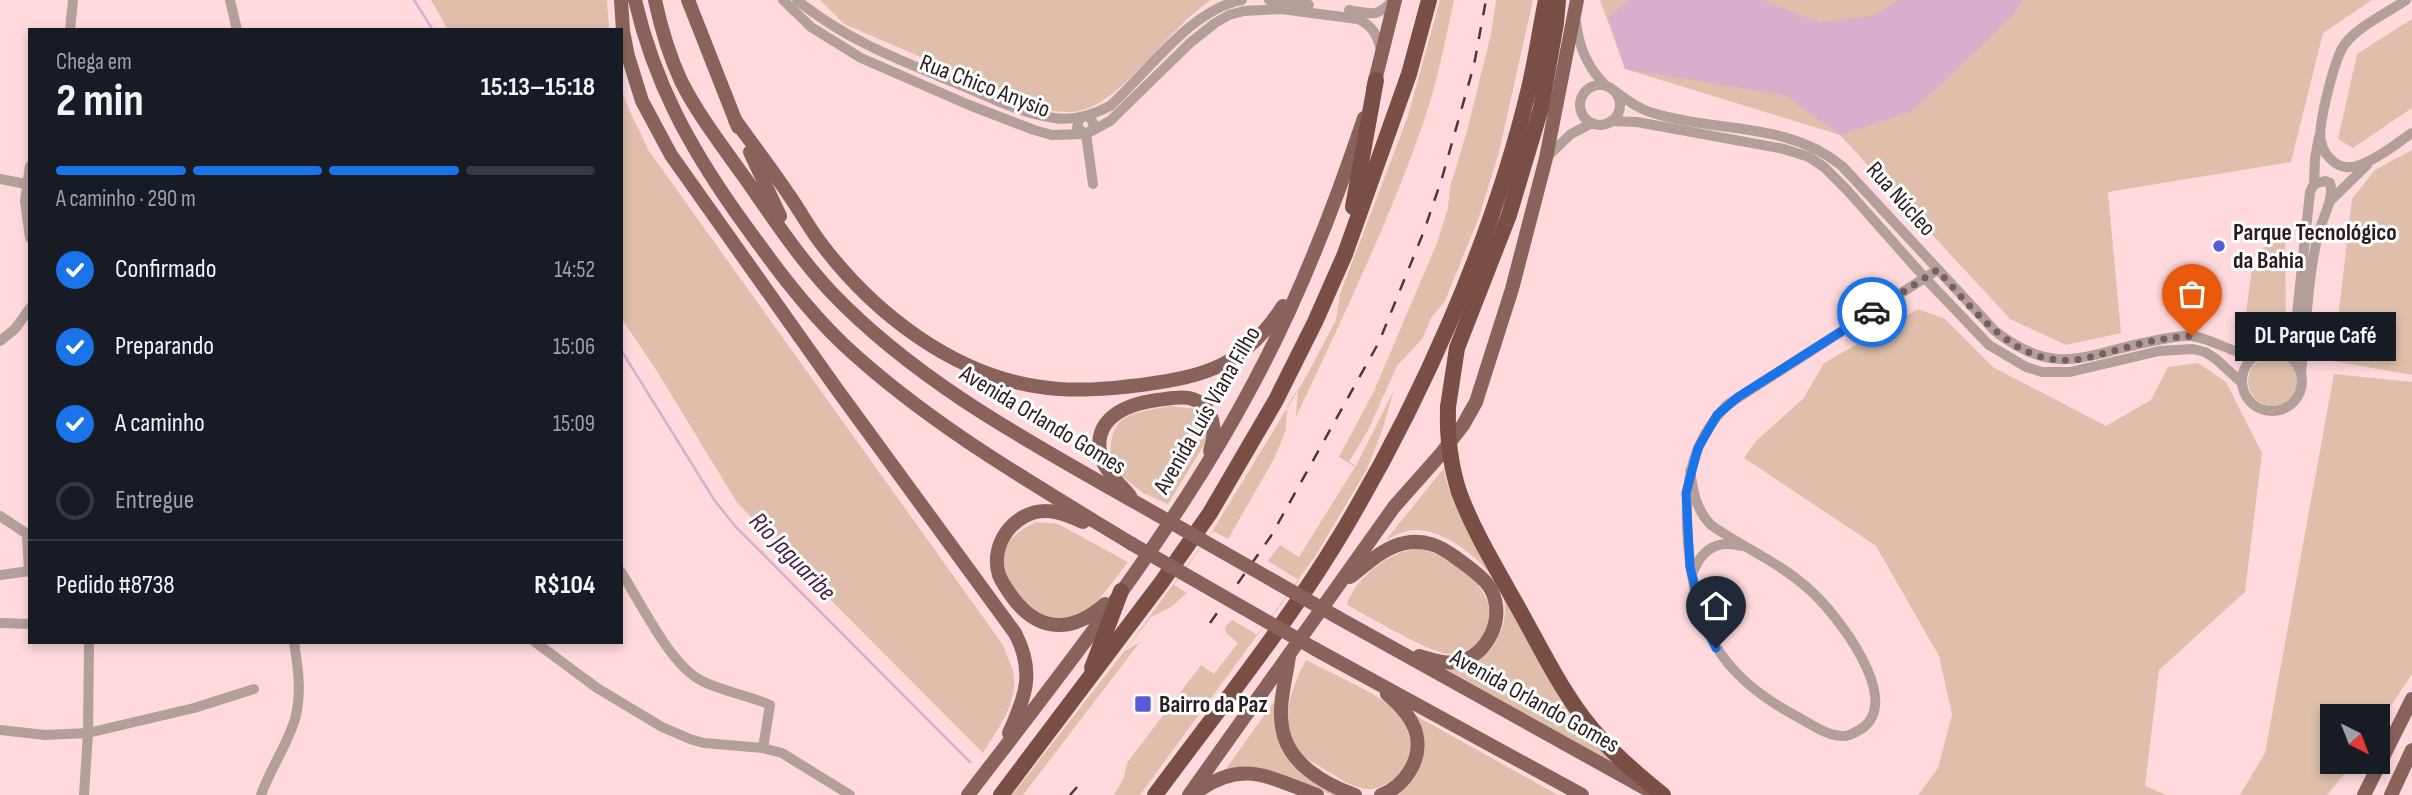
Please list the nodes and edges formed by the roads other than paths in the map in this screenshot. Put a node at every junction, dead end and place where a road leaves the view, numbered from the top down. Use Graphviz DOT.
graph roads {
  1 [pos="73,0"];
  2 [pos="230,0"];
  3 [pos="621,0"];
  4 [pos="635,0"];
  5 [pos="655,0"];
  6 [pos="688,0"];
  7 [pos="783,0"];
  8 [pos="797,0"];
  9 [pos="1242,0"];
  10 [pos="1269,0"];
  11 [pos="1394,0"];
  12 [pos="1430,0"];
  13 [pos="1546,0"];
  14 [pos="1558,0"];
  15 [pos="2406,0"];
  16 [pos="1576,2"];
  17 [pos="71,28"];
  18 [pos="237,28"];
  19 [pos="623,28"];
  20 [pos="623,31"];
  21 [pos="1382,54"];
  22 [pos="1376,80"];
  23 [pos="1605,85"];
  24 [pos="1616,92"];
  25 [pos="1085,116"];
  26 [pos="735,120"];
  27 [pos="1611,121"];
  28 [pos="1592,123"];
  29 [pos="2412,133"];
  30 [pos="1086,134"];
  31 [pos="2320,135"];
  32 [pos="2380,154"];
  33 [pos="1546,158"];
  34 [pos="28,175"];
  35 [pos="0,179"];
  36 [pos="26,184"];
  37 [pos="1093,184"];
  38 [pos="2314,184"];
  39 [pos="2327,206"];
  40 [pos="28,223"];
  41 [pos="795,249"];
  42 [pos="1345,254"];
  43 [pos="1307,270"];
  44 [pos="1937,270"];
  45 [pos="1925,278"];
  46 [pos="28,311"];
  47 [pos="0,341"];
  48 [pos="2275,350"];
  49 [pos="2253,356"];
  50 [pos="2301,372"];
  51 [pos="2242,383"];
  52 [pos="1203,470"];
  53 [pos="1690,471"];
  54 [pos="1135,502"];
  55 [pos="0,516"];
  56 [pos="28,534"];
  57 [pos="1117,535"];
  58 [pos="1755,550"];
  59 [pos="28,571"];
  60 [pos="0,575"];
  61 [pos="1691,577"];
  62 [pos="623,579"];
  63 [pos="1338,586"];
  64 [pos="1122,589"];
  65 [pos="0,623"];
  66 [pos="28,624"];
  67 [pos="1381,642"];
  68 [pos="89,644"];
  69 [pos="294,644"];
  70 [pos="538,644"];
  71 [pos="1290,653"];
  72 [pos="1367,678"];
  73 [pos="1085,684"];
  74 [pos="254,689"];
  75 [pos="2412,699"];
  76 [pos="0,730"];
  77 [pos="88,733"];
  78 [pos="763,748"];
  79 [pos="2412,750"];
  80 [pos="994,761"];
  81 [pos="84,795"];
  82 [pos="261,795"];
  83 [pos="850,795"];
  84 [pos="968,795"];
  85 [pos="1001,795"];
  86 [pos="1155,795"];
  87 [pos="1191,795"];
  88 [pos="1317,795"];
  89 [pos="1355,795"];
  90 [pos="1381,795"];
  91 [pos="1582,795"];
  92 [pos="1657,795"];
  93 [pos="1663,795"];
  94 [pos="2364,795"];
  95 [pos="2390,795"];
  1 -- 17 [label="street"];
  2 -- 18 [label="street"];
  3 -- 19 [label="main road"];
  4 -- 57 [label="main road"];
  5 -- 41 [label="main road, Avenida Orlando Gomes"];
  6 -- 26 [label="main road"];
  7 -- 30 [label="street, Rua Chico Anysio"];
  8 -- 25 [label="street, Rua Chico Anysio"];
  9 -- 25 [label="street, Rua Chico Anysio"];
  10 -- 11 [label="street"];
  11 -- 21 [label="main road, Avenida Luís Viana Filho"];
  12 -- 42 [label="highway"];
  13 -- 86 [label="highway"];
  14 -- 93 [label="highway, bridge"];
  15 -- 31 [label="street"];
  16 -- 23 [label="street"];
  16 -- 33 [label="main road"];
  20 -- 80 [label="main road"];
  21 -- 22 [label="main road, Avenida Luís Viana Filho"];
  21 -- 30 [label="street, Rua Chico Anysio"];
  22 -- 42 [label="highway"];
  22 -- 43 [label="main road, Avenida Luís Viana Filho"];
  23 -- 24 [label="street"];
  23 -- 28 [label="street"];
  24 -- 27 [label="street"];
  24 -- 44 [label="street, Rua Núcleo"];
  25 -- 30 [label="street"];
  26 -- 41 [label="main road"];
  26 -- 43 [label="main road"];
  27 -- 28 [label="street"];
  27 -- 45 [label="street, Rua Núcleo"];
  28 -- 33 [label="street"];
  29 -- 32 [label="street"];
  30 -- 37 [label="street"];
  31 -- 32 [label="street"];
  31 -- 38 [label="street"];
  32 -- 39 [label="street"];
  33 -- 63 [label="main road"];
  34 -- 36 [label="street"];
  35 -- 36 [label="street"];
  36 -- 40 [label="street"];
  38 -- 39 [label="street"];
  38 -- 48 [label="street"];
  39 -- 50 [label="street"];
  41 -- 54 [label="main road, Avenida Orlando Gomes"];
  42 -- 73 [label="highway"];
  43 -- 52 [label="main road, Avenida Luís Viana Filho"];
  44 -- 45 [label="street"];
  44 -- 49 [label="street, Rua Núcleo"];
  45 -- 51 [label="street, Rua Núcleo"];
  45 -- 53 [label="street"];
  46 -- 47 [label="street"];
  48 -- 49 [label="street"];
  48 -- 50 [label="street"];
  49 -- 51 [label="street"];
  50 -- 51 [label="street"];
  52 -- 54 [label="main road"];
  52 -- 64 [label="main road, Avenida Luís Viana Filho"];
  53 -- 58 [label="street"];
  53 -- 61 [label="street"];
  54 -- 67 [label="main road, Avenida Orlando Gomes, bridge"];
  55 -- 56 [label="street"];
  57 -- 64 [label="main road"];
  57 -- 72 [label="main road, bridge"];
  58 -- 61 [label="street"];
  58 -- 61 [label="street"];
  59 -- 60 [label="street"];
  62 -- 78 [label="street"];
  63 -- 67 [label="main road"];
  63 -- 71 [label="main road"];
  64 -- 73 [label="highway"];
  64 -- 80 [label="main road, Avenida Luís Viana Filho"];
  65 -- 66 [label="street"];
  67 -- 92 [label="main road, Avenida Orlando Gomes"];
  68 -- 77 [label="street"];
  69 -- 82 [label="street"];
  70 -- 78 [label="street"];
  71 -- 87 [label="main road"];
  71 -- 89 [label="main road"];
  72 -- 90 [label="main road"];
  72 -- 91 [label="main road"];
  73 -- 85 [label="highway"];
  74 -- 77 [label="street"];
  75 -- 94 [label="main road"];
  76 -- 77 [label="street"];
  77 -- 81 [label="street"];
  78 -- 83 [label="street"];
  79 -- 95 [label="main road"];
  80 -- 84 [label="main road, Avenida Luís Viana Filho"];
  87 -- 88 [label="main road"];
}
